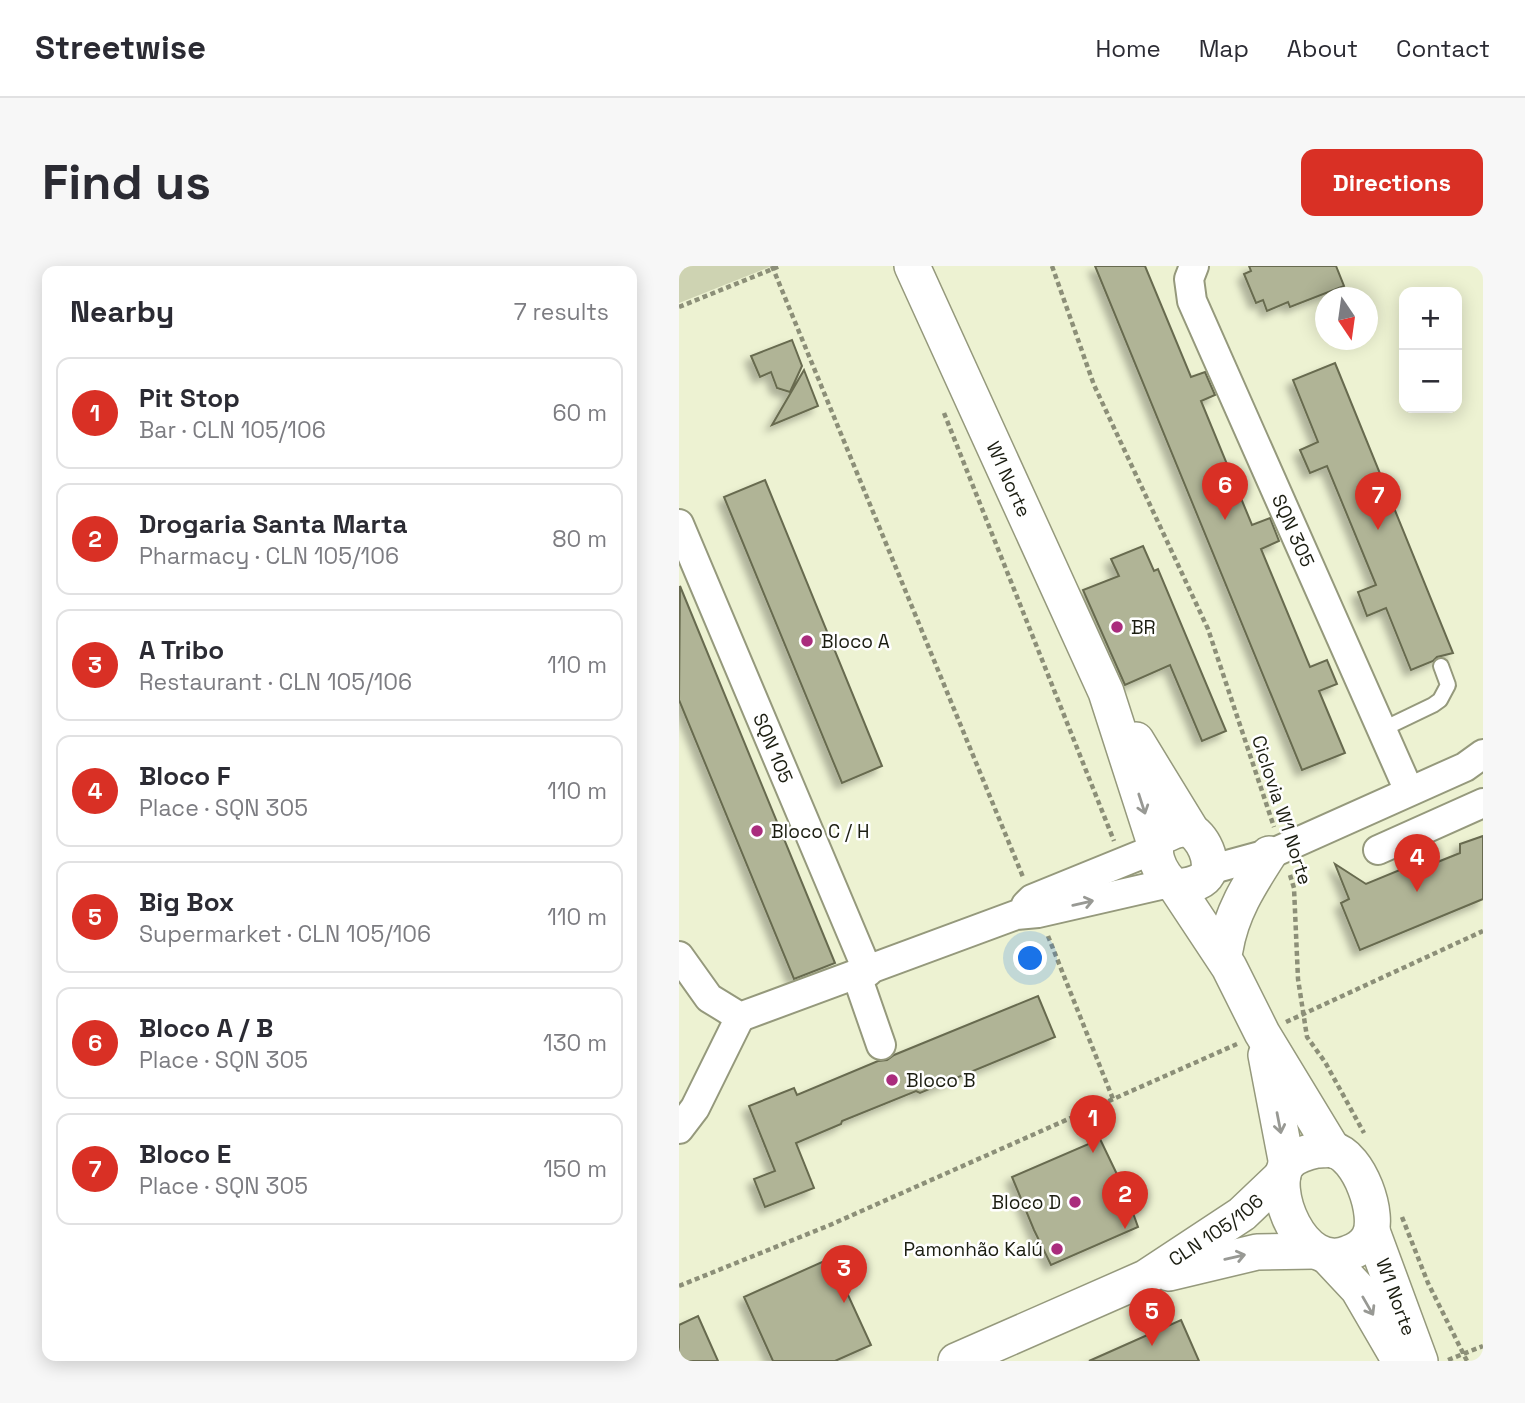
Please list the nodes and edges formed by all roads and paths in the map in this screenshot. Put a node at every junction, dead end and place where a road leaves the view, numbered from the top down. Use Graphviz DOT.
graph roads {
  1 [pos="780,266"];
  2 [pos="912,266"];
  3 [pos="1052,266"];
  4 [pos="1194,266"];
  5 [pos="772,267"];
  6 [pos="679,307"];
  7 [pos="942,408"];
  8 [pos="679,524"];
  9 [pos="1441,666"];
  10 [pos="1107,692"];
  11 [pos="1381,730"];
  12 [pos="1483,754"];
  13 [pos="1409,791"];
  14 [pos="1483,803"];
  15 [pos="1155,846"];
  16 [pos="1117,848"];
  17 [pos="1378,850"];
  18 [pos="1274,852"];
  19 [pos="1192,864"];
  20 [pos="1029,909"];
  21 [pos="1483,931"];
  22 [pos="679,956"];
  23 [pos="1227,959"];
  24 [pos="862,974"];
  25 [pos="1303,1013"];
  26 [pos="740,1017"];
  27 [pos="1262,1033"];
  28 [pos="881,1045"];
  29 [pos="1113,1099"];
  30 [pos="679,1129"];
  31 [pos="1367,1140"];
  32 [pos="1333,1150"];
  33 [pos="1285,1170"];
  34 [pos="1400,1210"];
  35 [pos="1372,1231"];
  36 [pos="1321,1254"];
  37 [pos="1145,1278"];
  38 [pos="679,1286"];
  39 [pos="1483,1346"];
  40 [pos="1464,1355"];
  41 [pos="956,1361"];
  42 [pos="1400,1361"];
  43 [pos="1420,1361"];
  44 [pos="1446,1361"];
  45 [pos="1467,1361"];
  1 -- 5 [label="path"];
  2 -- 10 [label="street, W1 Norte"];
  3 -- 18 [label="path, Ciclovia W1 Norte"];
  4 -- 11 [label="street, SQN 305"];
  5 -- 6 [label="path"];
  5 -- 20 [label="path"];
  7 -- 16 [label="path"];
  8 -- 24 [label="street, SQN 105"];
  9 -- 11 [label="lane"];
  10 -- 15 [label="street, W1 Norte, one-way"];
  10 -- 19 [label="street, W1 Norte"];
  11 -- 13 [label="street, SQN 305"];
  12 -- 13 [label="street"];
  13 -- 18 [label="street"];
  14 -- 17 [label="street"];
  15 -- 19 [label="street"];
  15 -- 20 [label="street"];
  18 -- 19 [label="street"];
  18 -- 23 [label="street"];
  18 -- 25 [label="path, Ciclovia W1 Norte"];
  20 -- 19 [label="street, one-way"];
  19 -- 23 [label="street, W1 Norte"];
  20 -- 24 [label="street"];
  20 -- 29 [label="path"];
  21 -- 25 [label="path"];
  22 -- 26 [label="street"];
  23 -- 27 [label="street, W1 Norte"];
  24 -- 26 [label="street"];
  24 -- 28 [label="street, SQN 105"];
  25 -- 27 [label="path"];
  25 -- 31 [label="path, Ciclovia W1 Norte"];
  26 -- 30 [label="street"];
  27 -- 29 [label="path"];
  27 -- 32 [label="street, W1 Norte"];
  27 -- 33 [label="street, W1 Norte, one-way"];
  29 -- 38 [label="path"];
  32 -- 33 [label="street"];
  32 -- 35 [label="street"];
  33 -- 36 [label="street"];
  33 -- 37 [label="street, CLN 105/106"];
  34 -- 40 [label="path"];
  35 -- 36 [label="street"];
  35 -- 43 [label="street, W1 Norte"];
  37 -- 36 [label="street, CLN 105/106, one-way"];
  36 -- 42 [label="street, W1 Norte, one-way"];
  37 -- 41 [label="street, CLN 105/106"];
  39 -- 40 [label="path"];
  40 -- 44 [label="path"];
  40 -- 45 [label="path"];
}
